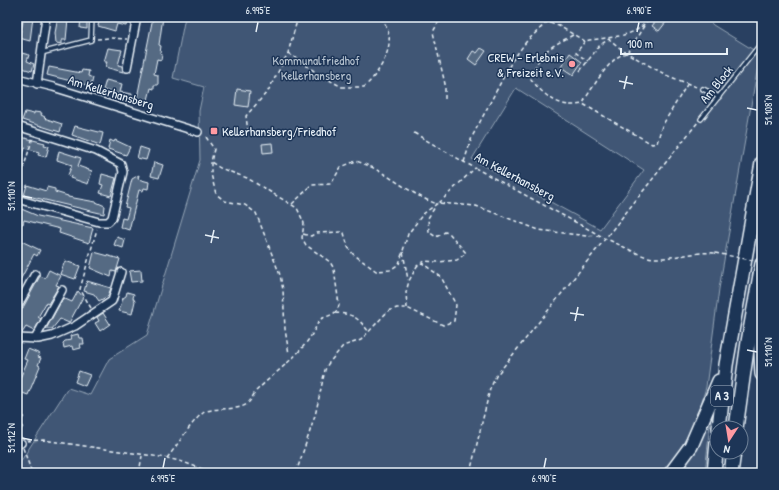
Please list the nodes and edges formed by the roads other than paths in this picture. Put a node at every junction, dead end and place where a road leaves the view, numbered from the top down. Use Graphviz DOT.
graph roads {
  1 [pos="46,17"];
  2 [pos="92,17"];
  3 [pos="137,17"];
  4 [pos="762,42"];
  5 [pos="41,53"];
  6 [pos="127,68"];
  7 [pos="17,78"];
  8 [pos="37,84"];
  9 [pos="703,89"];
  10 [pos="719,97"];
  11 [pos="701,119"];
  12 [pos="17,126"];
  13 [pos="198,132"];
  14 [pos="762,163"];
  15 [pos="17,199"];
  16 [pos="762,263"];
  17 [pos="121,272"];
  18 [pos="35,274"];
  19 [pos="758,285"];
  20 [pos="62,290"];
  21 [pos="17,307"];
  22 [pos="17,338"];
  23 [pos="35,339"];
  24 [pos="726,365"];
  25 [pos="762,374"];
  26 [pos="720,420"];
  27 [pos="737,420"];
  28 [pos="715,460"];
  29 [pos="733,460"];
  30 [pos="670,473"];
  31 [pos="714,473"];
  32 [pos="731,473"];
  1 -- 5 [label="street"];
  2 -- 5 [label="lane"];
  3 -- 6 [label="street"];
  4 -- 10 [label="lane, Am Block"];
  5 -- 8 [label="street"];
  7 -- 8 [label="street, Am Kellerhansberg"];
  8 -- 13 [label="street, Am Kellerhansberg"];
  9 -- 10 [label="lane"];
  10 -- 11 [label="lane, Am Block"];
  12 -- 15 [label="street"];
  14 -- 24 [label="highway, A 3"];
  16 -- 19 [label="highway, A 3"];
  17 -- 23 [label="street"];
  18 -- 21 [label="street"];
  19 -- 25 [label="highway"];
  19 -- 27 [label="highway, A 3"];
  20 -- 23 [label="street"];
  22 -- 23 [label="street"];
  24 -- 26 [label="highway, A 3"];
  24 -- 30 [label="highway"];
  28 -- 31 [label="highway"];
  29 -- 32 [label="highway"];
}
